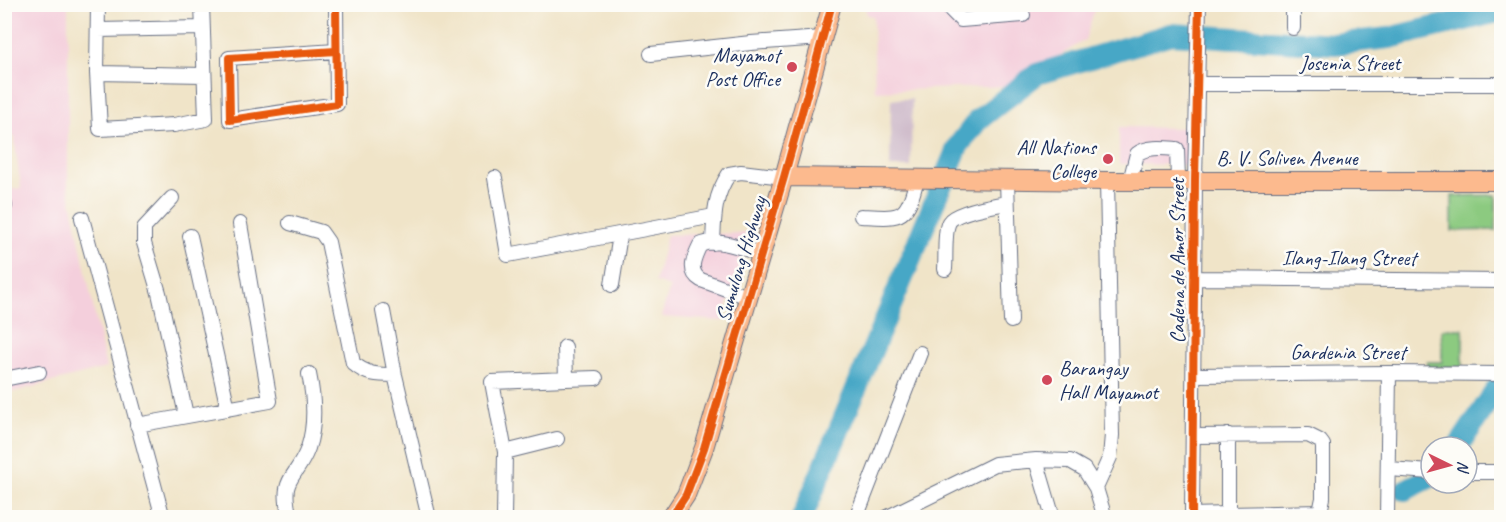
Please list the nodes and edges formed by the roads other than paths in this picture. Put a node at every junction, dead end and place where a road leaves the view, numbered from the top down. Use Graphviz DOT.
graph roads {
  1 [pos="98,4"];
  2 [pos="202,4"];
  3 [pos="336,4"];
  4 [pos="832,4"];
  5 [pos="945,4"];
  6 [pos="1199,4"];
  7 [pos="1293,4"];
  8 [pos="1023,15"];
  9 [pos="201,28"];
  10 [pos="1293,28"];
  11 [pos="98,30"];
  12 [pos="822,38"];
  13 [pos="336,51"];
  14 [pos="651,54"];
  15 [pos="97,73"];
  16 [pos="204,75"];
  17 [pos="1198,84"];
  18 [pos="1502,84"];
  19 [pos="1177,150"];
  20 [pos="1196,150"];
  21 [pos="784,177"];
  22 [pos="495,178"];
  23 [pos="924,178"];
  24 [pos="1007,179"];
  25 [pos="1187,180"];
  26 [pos="1107,181"];
  27 [pos="1130,181"];
  28 [pos="1502,181"];
  29 [pos="172,198"];
  30 [pos="1007,203"];
  31 [pos="714,216"];
  32 [pos="861,216"];
  33 [pos="82,218"];
  34 [pos="290,223"];
  35 [pos="240,224"];
  36 [pos="620,235"];
  37 [pos="190,236"];
  38 [pos="713,243"];
  39 [pos="761,254"];
  40 [pos="945,269"];
  41 [pos="1195,278"];
  42 [pos="1502,280"];
  43 [pos="612,285"];
  44 [pos="748,297"];
  45 [pos="383,311"];
  46 [pos="1011,321"];
  47 [pos="565,347"];
  48 [pos="920,353"];
  49 [pos="39,372"];
  50 [pos="1389,373"];
  51 [pos="309,374"];
  52 [pos="1496,374"];
  53 [pos="395,375"];
  54 [pos="1194,375"];
  55 [pos="596,378"];
  56 [pos="4,379"];
  57 [pos="566,379"];
  58 [pos="228,409"];
  59 [pos="186,415"];
  60 [pos="138,425"];
  61 [pos="1228,435"];
  62 [pos="1193,436"];
  63 [pos="557,439"];
  64 [pos="505,452"];
  65 [pos="1036,460"];
  66 [pos="1389,469"];
  67 [pos="1419,471"];
  68 [pos="1502,471"];
  69 [pos="1479,472"];
  70 [pos="1096,488"];
  71 [pos="1228,514"];
  72 [pos="1192,516"];
  73 [pos="1387,516"];
  74 [pos="163,518"];
  75 [pos="290,518"];
  76 [pos="429,518"];
  77 [pos="504,518"];
  78 [pos="671,518"];
  79 [pos="856,518"];
  80 [pos="886,518"];
  81 [pos="1053,518"];
  82 [pos="1105,518"];
  1 -- 11 [label="street"];
  2 -- 9 [label="street"];
  3 -- 13 [label="street"];
  4 -- 12 [label="main road, Sumulong Highway"];
  5 -- 8 [label="street"];
  6 -- 17 [label="street, Cadena de Amor Street"];
  7 -- 10 [label="street"];
  9 -- 11 [label="street"];
  9 -- 16 [label="street"];
  11 -- 15 [label="street"];
  12 -- 14 [label="street"];
  12 -- 21 [label="main road, Sumulong Highway"];
  13 -- 13 [label="street"];
  15 -- 16 [label="street"];
  15 -- 16 [label="street"];
  17 -- 18 [label="street, Josenia Street"];
  17 -- 20 [label="street, Cadena de Amor Street"];
  19 -- 20 [label="street"];
  19 -- 25 [label="street"];
  19 -- 27 [label="street"];
  20 -- 25 [label="street, Cadena de Amor Street"];
  21 -- 23 [label="main road, B. V. Soliven Avenue"];
  21 -- 31 [label="street"];
  21 -- 39 [label="main road, Sumulong Highway"];
  22 -- 36 [label="street"];
  23 -- 24 [label="main road, B. V. Soliven Avenue"];
  23 -- 32 [label="street"];
  24 -- 26 [label="main road, B. V. Soliven Avenue"];
  24 -- 30 [label="street"];
  25 -- 27 [label="main road, B. V. Soliven Avenue"];
  25 -- 28 [label="main road, B. V. Soliven Avenue"];
  25 -- 41 [label="street, Cadena de Amor Street"];
  26 -- 27 [label="main road, B. V. Soliven Avenue"];
  26 -- 70 [label="street"];
  29 -- 59 [label="street"];
  30 -- 40 [label="street"];
  30 -- 46 [label="street"];
  31 -- 36 [label="street"];
  31 -- 38 [label="street"];
  33 -- 60 [label="street"];
  34 -- 53 [label="street"];
  35 -- 58 [label="street"];
  36 -- 43 [label="street"];
  37 -- 58 [label="street"];
  38 -- 39 [label="street"];
  38 -- 44 [label="street"];
  39 -- 44 [label="main road, Sumulong Highway"];
  41 -- 42 [label="street, Ilang-Ilang Street"];
  41 -- 54 [label="street, Cadena de Amor Street"];
  44 -- 78 [label="main road, Sumulong Highway"];
  45 -- 53 [label="street"];
  47 -- 57 [label="street"];
  48 -- 79 [label="street"];
  49 -- 56 [label="street"];
  50 -- 52 [label="street, Gardenia Street"];
  50 -- 54 [label="street, Gardenia Street"];
  50 -- 66 [label="street"];
  51 -- 75 [label="street"];
  53 -- 76 [label="street"];
  54 -- 62 [label="street, Cadena de Amor Street"];
  55 -- 57 [label="street"];
  57 -- 64 [label="street"];
  58 -- 59 [label="street"];
  59 -- 60 [label="street"];
  60 -- 74 [label="street"];
  61 -- 62 [label="street"];
  61 -- 71 [label="street"];
  61 -- 71 [label="street"];
  62 -- 72 [label="street, Cadena de Amor Street"];
  63 -- 64 [label="street"];
  64 -- 77 [label="street"];
  65 -- 70 [label="street"];
  65 -- 80 [label="street"];
  65 -- 81 [label="street"];
  66 -- 67 [label="street"];
  66 -- 73 [label="street"];
  68 -- 69 [label="street"];
  70 -- 82 [label="street"];
  71 -- 72 [label="street"];
}
